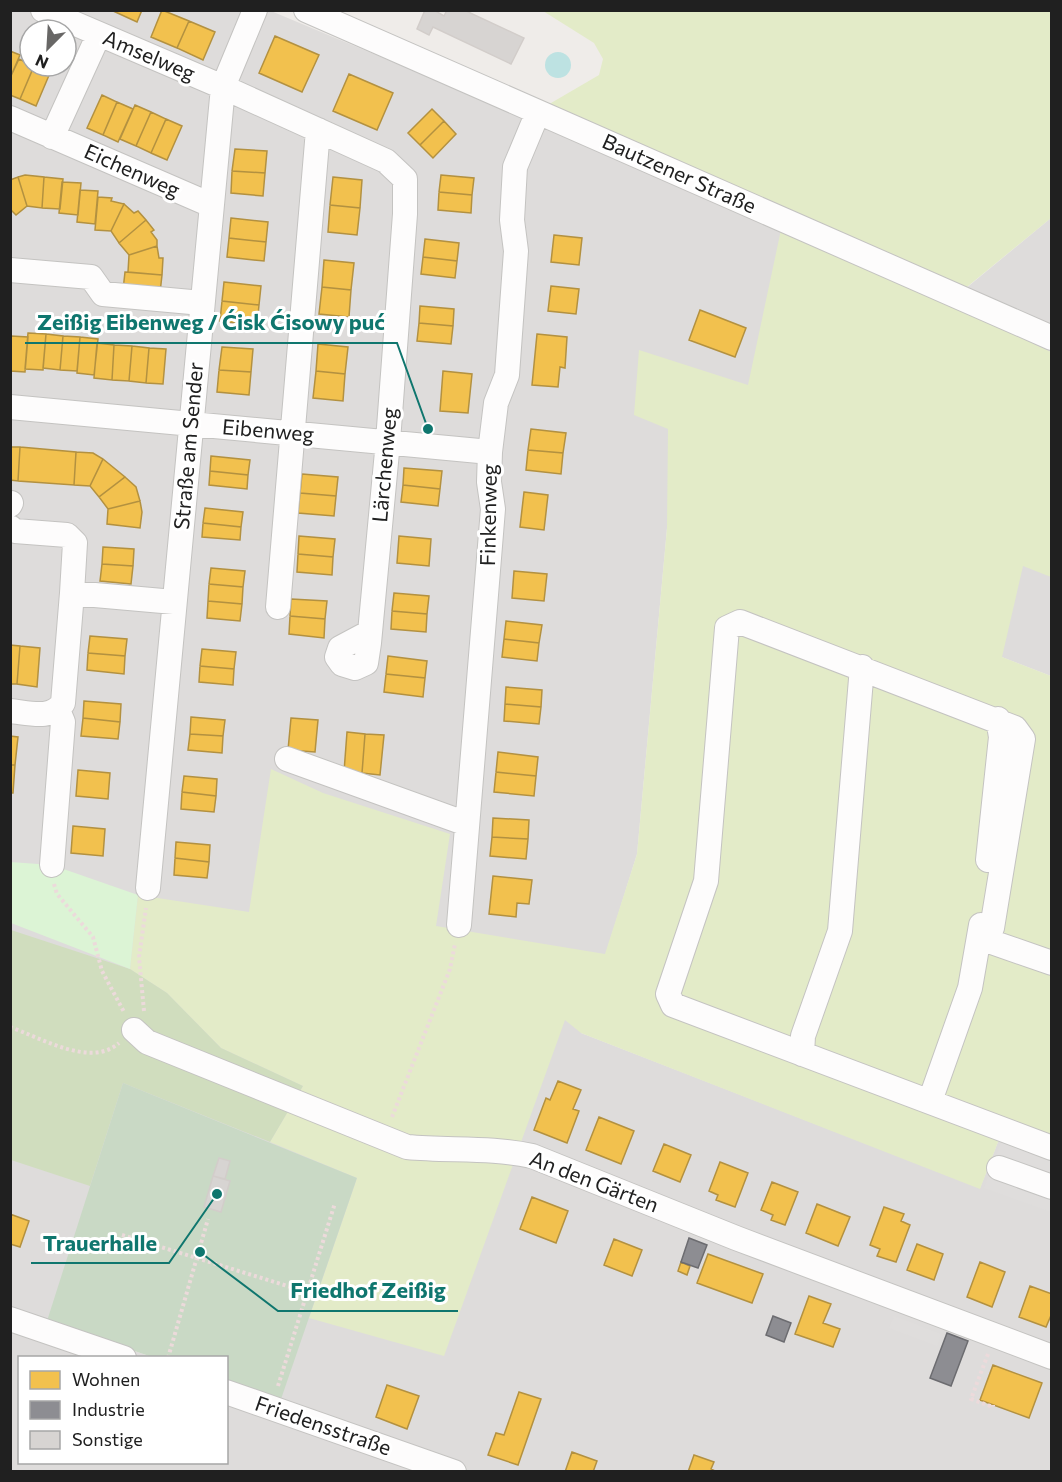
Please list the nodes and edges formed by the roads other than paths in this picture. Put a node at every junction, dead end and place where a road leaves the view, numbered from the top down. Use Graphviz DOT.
graph roads {
  1 [pos="43,10"];
  2 [pos="255,10"];
  3 [pos="306,10"];
  4 [pos="99,34"];
  5 [pos="223,87"];
  6 [pos="538,112"];
  7 [pos="10,118"];
  8 [pos="318,130"];
  9 [pos="52,136"];
  10 [pos="211,206"];
  11 [pos="10,270"];
  12 [pos="202,303"];
  13 [pos="1052,338"];
  14 [pos="10,407"];
  15 [pos="190,425"];
  16 [pos="292,433"];
  17 [pos="388,441"];
  18 [pos="490,452"];
  19 [pos="10,527"];
  20 [pos="72,593"];
  21 [pos="174,602"];
  22 [pos="278,607"];
  23 [pos="370,632"];
  24 [pos="862,667"];
  25 [pos="58,710"];
  26 [pos="10,711"];
  27 [pos="287,759"];
  28 [pos="467,824"];
  29 [pos="52,866"];
  30 [pos="148,888"];
  31 [pos="459,925"];
  32 [pos="980,938"];
  33 [pos="1052,963"];
  34 [pos="141,1036"];
  35 [pos="802,1054"];
  36 [pos="930,1101"];
  37 [pos="1052,1148"];
  38 [pos="999,1168"];
  39 [pos="1052,1188"];
  40 [pos="10,1319"];
  41 [pos="118,1356"];
  42 [pos="1052,1357"];
  43 [pos="228,1393"];
  44 [pos="454,1472"];
  1 -- 4 [label="street, Amselweg"];
  2 -- 5 [label="street, Straße am Sender"];
  3 -- 6 [label="street, Bautzener Straße"];
  4 -- 5 [label="street, Amselweg"];
  4 -- 9 [label="street"];
  5 -- 8 [label="street, Lärchenweg"];
  5 -- 10 [label="street, Straße am Sender"];
  6 -- 13 [label="street, Bautzener Straße"];
  6 -- 18 [label="street, Finkenweg"];
  7 -- 9 [label="street, Eichenweg"];
  8 -- 16 [label="street"];
  8 -- 17 [label="street, Lärchenweg"];
  9 -- 10 [label="street, Eichenweg"];
  10 -- 12 [label="street, Straße am Sender"];
  11 -- 12 [label="street"];
  12 -- 15 [label="street, Straße am Sender"];
  14 -- 15 [label="street, Eibenweg"];
  15 -- 16 [label="street, Eibenweg"];
  15 -- 21 [label="street, Straße am Sender"];
  16 -- 17 [label="street, Eibenweg"];
  16 -- 22 [label="street"];
  17 -- 18 [label="street, Eibenweg"];
  17 -- 23 [label="street, Lärchenweg"];
  18 -- 28 [label="street, Finkenweg"];
  19 -- 20 [label="street"];
  20 -- 21 [label="street"];
  20 -- 25 [label="street"];
  21 -- 30 [label="street, Straße am Sender"];
  24 -- 32 [label="street"];
  24 -- 35 [label="street"];
  24 -- 35 [label="street"];
  25 -- 26 [label="street"];
  25 -- 29 [label="street"];
  27 -- 28 [label="street"];
  28 -- 31 [label="street, Finkenweg"];
  32 -- 33 [label="street"];
  32 -- 36 [label="street"];
  34 -- 42 [label="street, An den Gärten"];
  35 -- 36 [label="street"];
  36 -- 37 [label="street"];
  38 -- 39 [label="street"];
  40 -- 41 [label="street"];
  43 -- 44 [label="street, Friedensstraße"];
}
